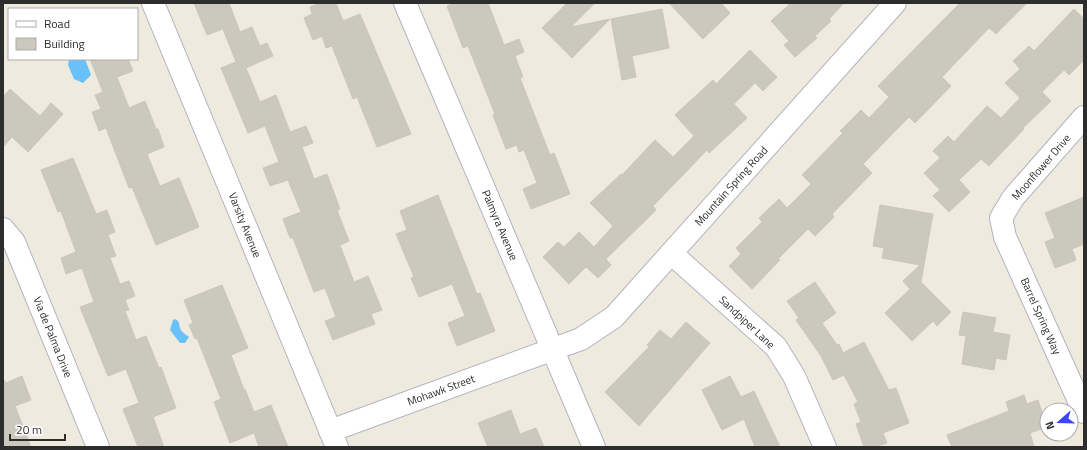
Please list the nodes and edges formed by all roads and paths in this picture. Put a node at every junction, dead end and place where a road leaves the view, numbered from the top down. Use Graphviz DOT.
graph roads {
  1 [pos="153,3"];
  2 [pos="405,3"];
  3 [pos="895,3"];
  4 [pos="1084,117"];
  5 [pos="1001,218"];
  6 [pos="3,229"];
  7 [pos="671,253"];
  8 [pos="552,349"];
  9 [pos="1084,412"];
  10 [pos="333,439"];
  11 [pos="98,447"];
  12 [pos="594,447"];
  13 [pos="825,447"];
  1 -- 10 [label="street, Varsity Avenue"];
  2 -- 8 [label="street, Palmyra Avenue"];
  3 -- 7 [label="street, Mountain Spring Road"];
  4 -- 5 [label="street, Moonflower Drive"];
  5 -- 9 [label="street, Barrel Spring Way"];
  6 -- 11 [label="street, Via de Palma Drive"];
  7 -- 8 [label="street, Mountain Spring Road"];
  7 -- 13 [label="street, Sandpiper Lane"];
  8 -- 10 [label="street, Mohawk Street"];
  8 -- 12 [label="street, Palmyra Avenue"];
}
